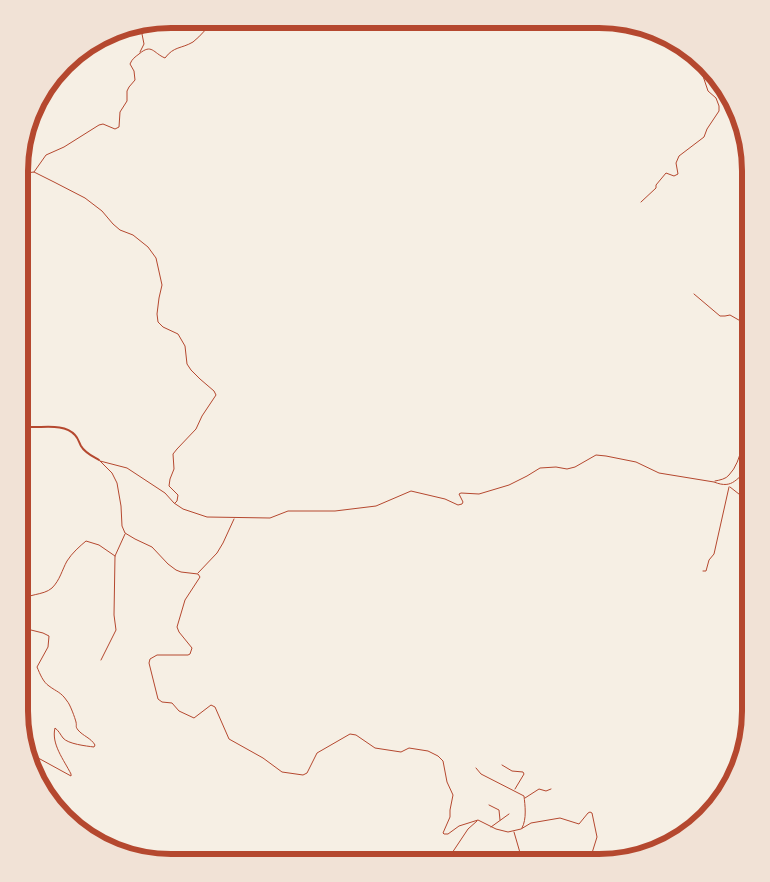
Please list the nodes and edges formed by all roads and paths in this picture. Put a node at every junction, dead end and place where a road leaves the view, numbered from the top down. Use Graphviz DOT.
graph roads {
  1 [pos="207,28"];
  2 [pos="141,31"];
  3 [pos="139,54"];
  4 [pos="701,69"];
  5 [pos="34,172"];
  6 [pos="28,173"];
  7 [pos="640,202"];
  8 [pos="694,294"];
  9 [pos="742,322"];
  10 [pos="28,426"];
  11 [pos="742,444"];
  12 [pos="99,460"];
  13 [pos="742,474"];
  14 [pos="714,482"];
  15 [pos="728,486"];
  16 [pos="742,496"];
  17 [pos="174,503"];
  18 [pos="234,517"];
  19 [pos="125,533"];
  20 [pos="115,556"];
  21 [pos="703,571"];
  22 [pos="198,574"];
  23 [pos="28,597"];
  24 [pos="28,629"];
  25 [pos="101,660"];
  26 [pos="35,757"];
  27 [pos="502,765"];
  28 [pos="476,768"];
  29 [pos="551,789"];
  30 [pos="514,790"];
  31 [pos="525,798"];
  32 [pos="489,805"];
  33 [pos="509,814"];
  34 [pos="478,820"];
  35 [pos="500,820"];
  36 [pos="491,827"];
  37 [pos="521,829"];
  38 [pos="514,832"];
  39 [pos="451,854"];
  40 [pos="520,854"];
  41 [pos="592,854"];
  1 -- 3 [label="street"];
  2 -- 3 [label="street"];
  3 -- 5 [label="street"];
  4 -- 7 [label="street"];
  5 -- 6 [label="street"];
  5 -- 17 [label="street"];
  8 -- 9 [label="street"];
  10 -- 12 [label="street"];
  11 -- 14 [label="street"];
  12 -- 17 [label="street"];
  12 -- 19 [label="street"];
  13 -- 15 [label="street"];
  14 -- 15 [label="street"];
  14 -- 18 [label="street"];
  15 -- 16 [label="street"];
  15 -- 21 [label="street"];
  17 -- 18 [label="street"];
  18 -- 22 [label="street"];
  19 -- 20 [label="street"];
  19 -- 22 [label="street"];
  20 -- 23 [label="street"];
  20 -- 25 [label="street"];
  22 -- 34 [label="street"];
  24 -- 26 [label="street"];
  27 -- 30 [label="street"];
  28 -- 30 [label="street"];
  29 -- 31 [label="street"];
  30 -- 31 [label="street"];
  31 -- 37 [label="street"];
  32 -- 35 [label="street"];
  33 -- 35 [label="street"];
  34 -- 36 [label="street"];
  34 -- 39 [label="street"];
  35 -- 36 [label="street"];
  36 -- 38 [label="street"];
  37 -- 38 [label="street"];
  37 -- 41 [label="street"];
  38 -- 40 [label="street"];
}
